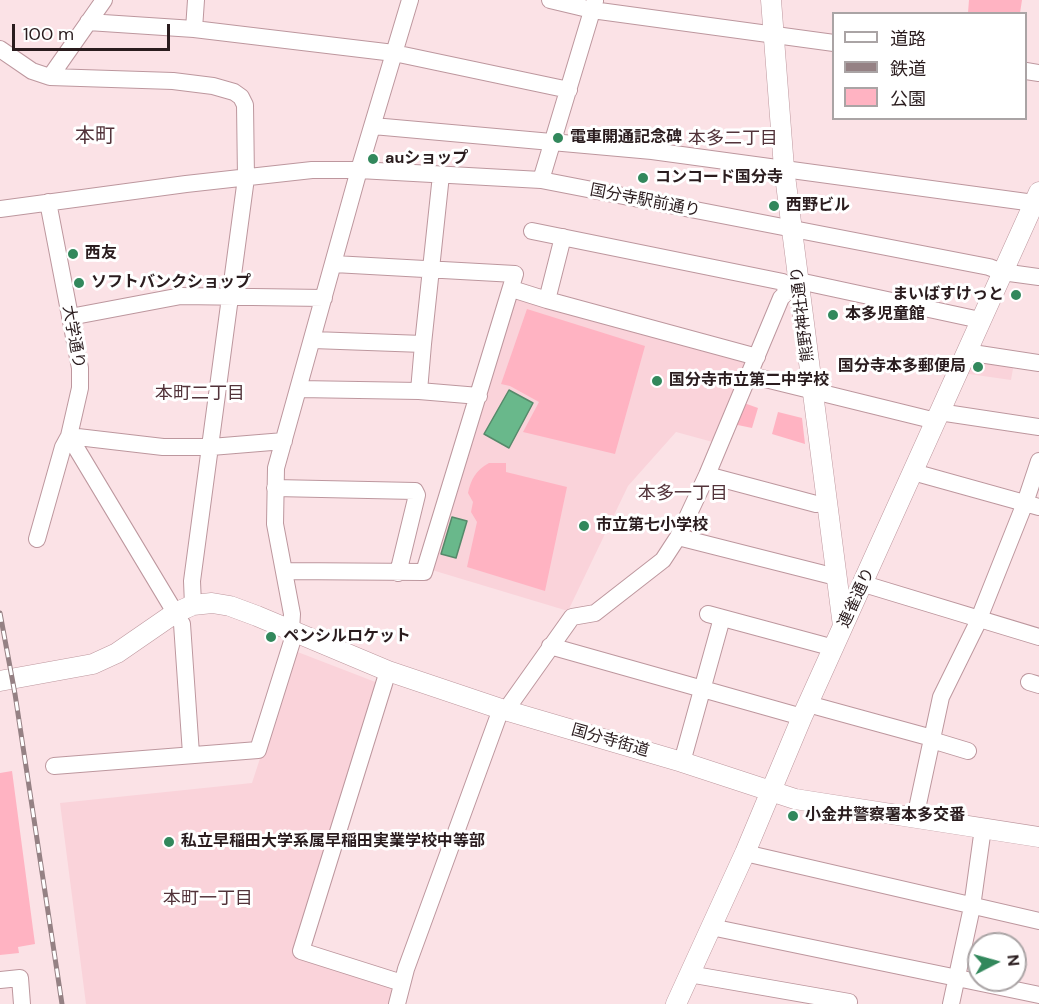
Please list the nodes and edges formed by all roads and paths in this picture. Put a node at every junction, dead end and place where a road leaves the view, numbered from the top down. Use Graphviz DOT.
graph roads {
  1 [pos="104,0"];
  2 [pos="196,0"];
  3 [pos="410,0"];
  4 [pos="550,0"];
  5 [pos="771,0"];
  6 [pos="594,5"];
  7 [pos="88,22"];
  8 [pos="194,29"];
  9 [pos="774,34"];
  10 [pos="832,43"];
  11 [pos="0,50"];
  12 [pos="394,53"];
  13 [pos="51,77"];
  14 [pos="569,90"];
  15 [pos="373,126"];
  16 [pos="553,141"];
  17 [pos="784,168"];
  18 [pos="359,170"];
  19 [pos="441,175"];
  20 [pos="246,178"];
  21 [pos="541,180"];
  22 [pos="48,202"];
  23 [pos="0,209"];
  24 [pos="1035,209"];
  25 [pos="792,230"];
  26 [pos="532,231"];
  27 [pos="563,237"];
  28 [pos="334,264"];
  29 [pos="431,269"];
  30 [pos="1002,272"];
  31 [pos="1039,277"];
  32 [pos="795,288"];
  33 [pos="512,289"];
  34 [pos="231,297"];
  35 [pos="324,298"];
  36 [pos="547,300"];
  37 [pos="69,317"];
  38 [pos="980,320"];
  39 [pos="313,340"];
  40 [pos="423,344"];
  41 [pos="966,352"];
  42 [pos="757,357"];
  43 [pos="1039,363"];
  44 [pos="749,375"];
  45 [pos="299,389"];
  46 [pos="812,390"];
  47 [pos="419,391"];
  48 [pos="478,396"];
  49 [pos="938,416"];
  50 [pos="1039,428"];
  51 [pos="69,436"];
  52 [pos="284,441"];
  53 [pos="211,447"];
  54 [pos="1039,461"];
  55 [pos="913,472"];
  56 [pos="707,476"];
  57 [pos="275,488"];
  58 [pos="826,503"];
  59 [pos="1032,505"];
  60 [pos="678,537"];
  61 [pos="38,539"];
  62 [pos="284,571"];
  63 [pos="398,573"];
  64 [pos="836,577"];
  65 [pos="864,584"];
  66 [pos="193,605"];
  67 [pos="175,614"];
  68 [pos="978,620"];
  69 [pos="843,626"];
  70 [pos="293,631"];
  71 [pos="1039,637"];
  72 [pos="550,646"];
  73 [pos="834,648"];
  74 [pos="388,671"];
  75 [pos="0,681"];
  76 [pos="703,689"];
  77 [pos="503,709"];
  78 [pos="805,710"];
  79 [pos="932,738"];
  80 [pos="968,751"];
  81 [pos="191,754"];
  82 [pos="682,762"];
  83 [pos="54,766"];
  84 [pos="772,791"];
  85 [pos="915,818"];
  86 [pos="983,828"];
  87 [pos="1039,837"];
  88 [pos="745,854"];
  89 [pos="972,907"];
  90 [pos="1039,921"];
  91 [pos="711,927"];
  92 [pos="689,974"];
  93 [pos="957,977"];
  94 [pos="0,980"];
  95 [pos="402,982"];
  96 [pos="1039,995"];
  97 [pos="849,1002"];
  98 [pos="22,1004"];
  99 [pos="397,1004"];
  100 [pos="676,1004"];
  101 [pos="951,1004"];
  1 -- 7 [label="street"];
  2 -- 8 [label="street"];
  3 -- 12 [label="street"];
  4 -- 6 [label="street"];
  5 -- 9 [label="main road, 熊野神社通り"];
  6 -- 9 [label="street"];
  6 -- 14 [label="street"];
  7 -- 8 [label="street"];
  7 -- 13 [label="street"];
  8 -- 12 [label="street"];
  9 -- 10 [label="street"];
  9 -- 17 [label="main road, 熊野神社通り"];
  11 -- 13 [label="street"];
  12 -- 14 [label="street"];
  12 -- 15 [label="street"];
  13 -- 20 [label="street"];
  14 -- 16 [label="street"];
  15 -- 16 [label="street"];
  15 -- 18 [label="street"];
  16 -- 17 [label="street"];
  16 -- 21 [label="street"];
  17 -- 24 [label="street"];
  17 -- 25 [label="main road, 熊野神社通り"];
  18 -- 19 [label="street, 国分寺駅前通り"];
  18 -- 20 [label="street, 国分寺駅前通り"];
  18 -- 28 [label="street"];
  19 -- 21 [label="street, 国分寺駅前通り"];
  19 -- 29 [label="street"];
  20 -- 22 [label="street, 国分寺駅前通り"];
  20 -- 34 [label="street"];
  21 -- 25 [label="street, 国分寺駅前通り"];
  22 -- 23 [label="street, 国分寺駅前通り"];
  22 -- 37 [label="street, 大学通り"];
  24 -- 30 [label="main road, 連雀通り"];
  25 -- 30 [label="street, 国分寺駅前通り"];
  25 -- 32 [label="main road, 熊野神社通り"];
  26 -- 27 [label="street"];
  27 -- 32 [label="street"];
  27 -- 36 [label="street"];
  28 -- 29 [label="street"];
  28 -- 35 [label="street"];
  29 -- 33 [label="street"];
  29 -- 40 [label="street"];
  30 -- 31 [label="street, 国分寺駅前通り"];
  30 -- 38 [label="main road, 連雀通り"];
  32 -- 38 [label="street"];
  32 -- 42 [label="street"];
  32 -- 46 [label="main road, 熊野神社通り"];
  33 -- 36 [label="street"];
  33 -- 48 [label="street"];
  34 -- 35 [label="street"];
  34 -- 37 [label="street"];
  34 -- 53 [label="street"];
  35 -- 39 [label="street"];
  36 -- 42 [label="street"];
  37 -- 51 [label="street, 大学通り"];
  38 -- 41 [label="main road, 連雀通り"];
  39 -- 40 [label="street"];
  39 -- 45 [label="street"];
  40 -- 47 [label="street"];
  41 -- 43 [label="street"];
  41 -- 49 [label="main road, 連雀通り"];
  42 -- 44 [label="street"];
  44 -- 46 [label="street"];
  44 -- 56 [label="street"];
  45 -- 47 [label="street"];
  45 -- 52 [label="street"];
  46 -- 49 [label="street"];
  46 -- 58 [label="main road, 熊野神社通り"];
  47 -- 48 [label="street"];
  48 -- 63 [label="street"];
  49 -- 50 [label="street"];
  49 -- 55 [label="main road, 連雀通り"];
  51 -- 53 [label="street"];
  51 -- 61 [label="street, 大学通り"];
  51 -- 67 [label="street"];
  52 -- 53 [label="street"];
  52 -- 57 [label="street"];
  53 -- 66 [label="street"];
  54 -- 59 [label="street"];
  55 -- 59 [label="street"];
  55 -- 65 [label="main road, 連雀通り"];
  56 -- 58 [label="street"];
  56 -- 60 [label="street"];
  57 -- 62 [label="street"];
  57 -- 63 [label="street"];
  58 -- 64 [label="main road, 熊野神社通り"];
  59 -- 68 [label="street"];
  60 -- 64 [label="street"];
  60 -- 72 [label="street"];
  62 -- 63 [label="street"];
  62 -- 70 [label="street"];
  64 -- 69 [label="main road, 熊野神社通り"];
  65 -- 68 [label="street"];
  65 -- 69 [label="main road, 連雀通り"];
  66 -- 67 [label="main road"];
  66 -- 70 [label="main road, 国分寺街道"];
  67 -- 75 [label="main road"];
  67 -- 81 [label="street"];
  68 -- 71 [label="street"];
  68 -- 79 [label="street"];
  69 -- 73 [label="main road, 連雀通り"];
  70 -- 74 [label="main road, 国分寺街道"];
  70 -- 81 [label="street"];
  72 -- 76 [label="street"];
  72 -- 77 [label="street"];
  73 -- 76 [label="street"];
  73 -- 78 [label="main road, 連雀通り"];
  74 -- 77 [label="main road, 国分寺街道"];
  74 -- 95 [label="street"];
  76 -- 78 [label="street"];
  76 -- 82 [label="street"];
  77 -- 82 [label="main road, 国分寺街道"];
  77 -- 95 [label="street"];
  78 -- 79 [label="street"];
  78 -- 84 [label="main road, 連雀通り"];
  79 -- 80 [label="street"];
  79 -- 85 [label="street"];
  81 -- 83 [label="street"];
  82 -- 84 [label="main road, 国分寺街道"];
  84 -- 85 [label="main road, 国分寺街道"];
  84 -- 88 [label="main road, 連雀通り"];
  85 -- 86 [label="main road, 国分寺街道"];
  86 -- 87 [label="main road, 国分寺街道"];
  86 -- 89 [label="street"];
  88 -- 89 [label="street"];
  88 -- 91 [label="main road, 連雀通り"];
  89 -- 90 [label="street"];
  89 -- 93 [label="street"];
  91 -- 92 [label="main road, 連雀通り"];
  91 -- 93 [label="street"];
  92 -- 97 [label="street"];
  92 -- 100 [label="main road, 連雀通り"];
  93 -- 96 [label="street"];
  93 -- 101 [label="street"];
  94 -- 98 [label="street"];
  95 -- 99 [label="street"];
}
